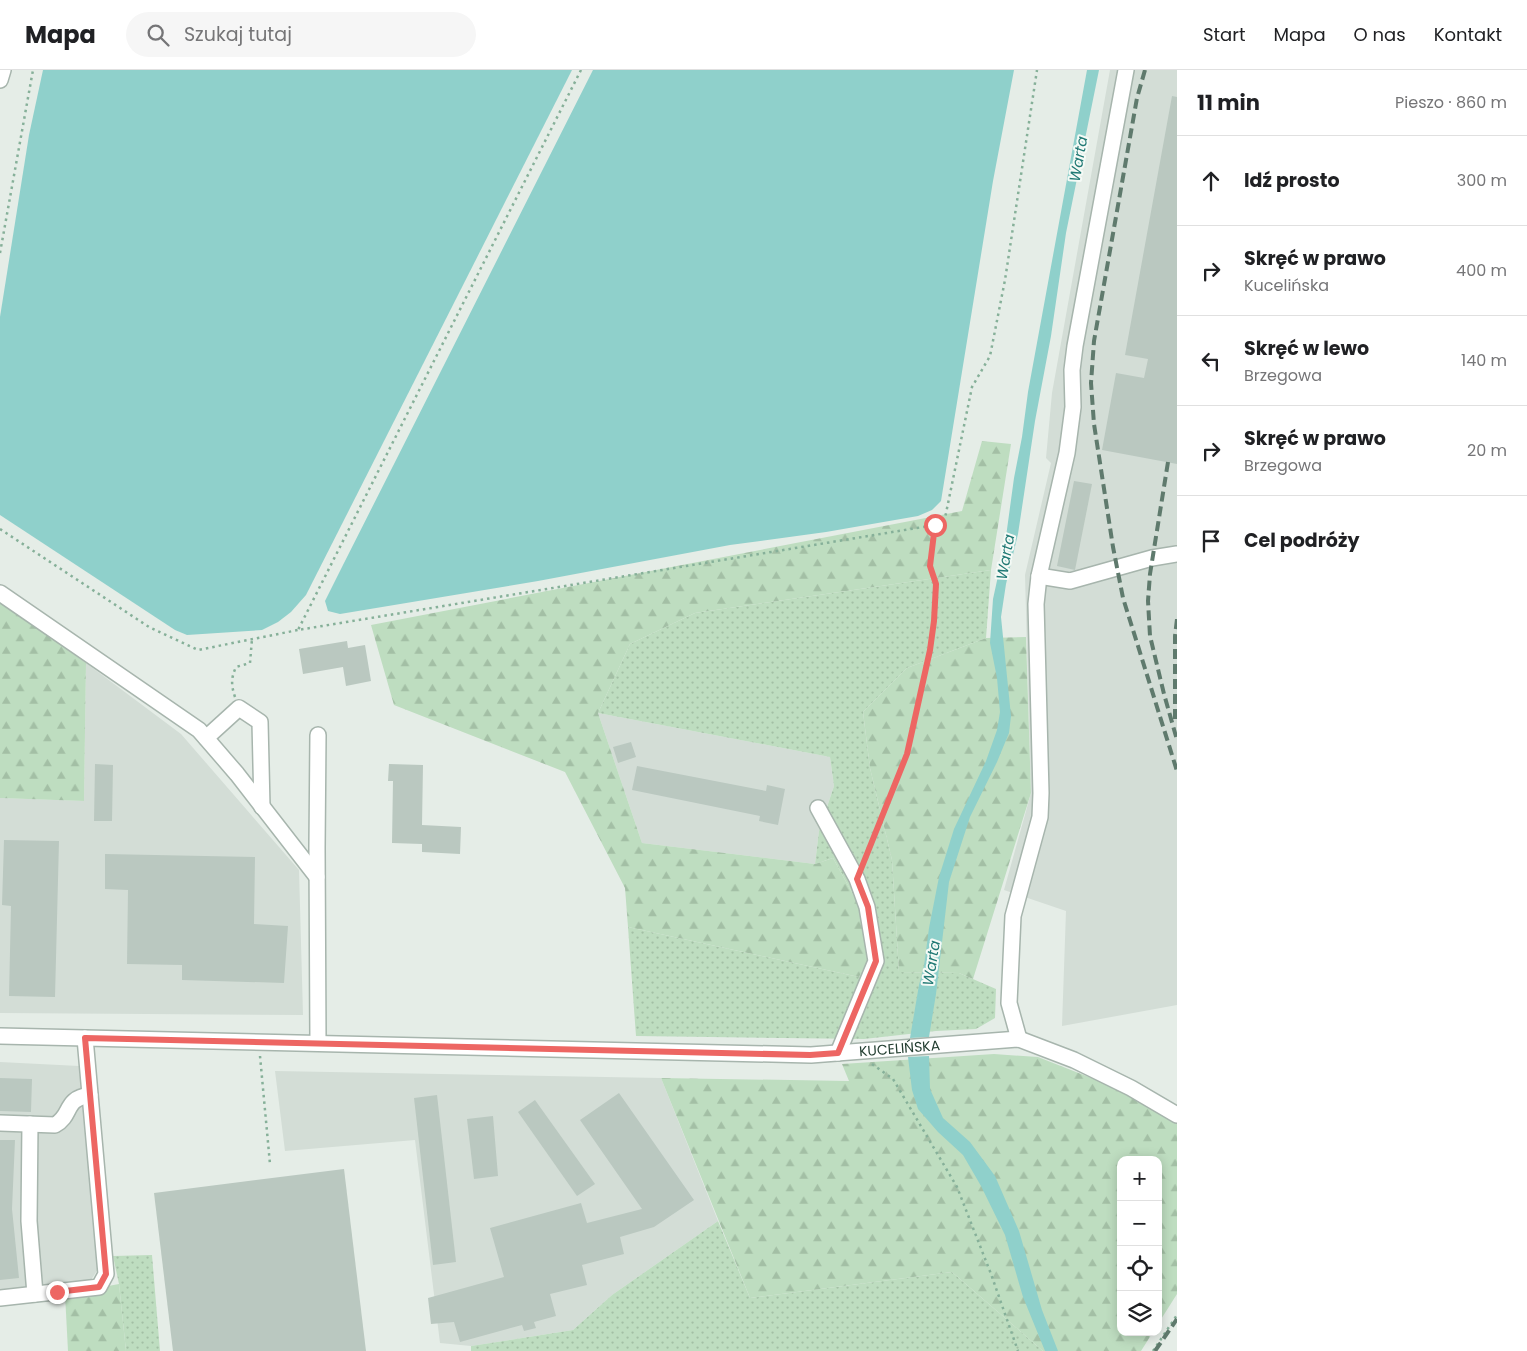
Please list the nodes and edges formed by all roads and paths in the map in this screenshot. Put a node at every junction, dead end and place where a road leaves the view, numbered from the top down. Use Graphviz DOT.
graph roads {
  1 [pos="3,70"];
  2 [pos="33,70"];
  3 [pos="581,70"];
  4 [pos="1037,70"];
  5 [pos="1126,70"];
  6 [pos="0,80"];
  7 [pos="0,253"];
  8 [pos="935,525"];
  9 [pos="0,529"];
  10 [pos="1177,554"];
  11 [pos="1039,576"];
  12 [pos="0,593"];
  13 [pos="298,630"];
  14 [pos="252,639"];
  15 [pos="239,708"];
  16 [pos="318,734"];
  17 [pos="206,738"];
  18 [pos="262,807"];
  19 [pos="818,808"];
  20 [pos="317,877"];
  21 [pos="857,879"];
  22 [pos="0,1036"];
  23 [pos="85,1038"];
  24 [pos="1019,1039"];
  25 [pos="259,1042"];
  26 [pos="318,1043"];
  27 [pos="854,1051"];
  28 [pos="838,1053"];
  29 [pos="90,1095"];
  30 [pos="1177,1115"];
  31 [pos="0,1123"];
  32 [pos="30,1124"];
  33 [pos="270,1164"];
  34 [pos="35,1294"];
  35 [pos="0,1298"];
  36 [pos="1177,1315"];
  37 [pos="1018,1351"];
  38 [pos="1153,1351"];
  1 -- 6 [label="street"];
  2 -- 7 [label="path"];
  3 -- 13 [label="path"];
  4 -- 8 [label="path"];
  5 -- 11 [label="street"];
  8 -- 13 [label="path"];
  8 -- 21 [label="path"];
  9 -- 14 [label="path"];
  10 -- 11 [label="street"];
  11 -- 24 [label="street"];
  12 -- 17 [label="street"];
  13 -- 14 [label="path"];
  14 -- 15 [label="path"];
  15 -- 17 [label="street"];
  15 -- 18 [label="street"];
  16 -- 20 [label="street"];
  17 -- 18 [label="street"];
  18 -- 20 [label="street"];
  19 -- 21 [label="street"];
  20 -- 26 [label="street"];
  21 -- 28 [label="street"];
  22 -- 23 [label="street, KUCELIŃSKA"];
  23 -- 25 [label="street, KUCELIŃSKA"];
  23 -- 29 [label="street"];
  24 -- 27 [label="street, KUCELIŃSKA"];
  24 -- 30 [label="street"];
  25 -- 26 [label="street, KUCELIŃSKA"];
  25 -- 33 [label="path"];
  26 -- 28 [label="street, KUCELIŃSKA"];
  27 -- 28 [label="street, KUCELIŃSKA"];
  27 -- 37 [label="path"];
  29 -- 32 [label="street"];
  29 -- 34 [label="street"];
  31 -- 32 [label="street"];
  32 -- 34 [label="street"];
  34 -- 35 [label="street"];
  36 -- 38 [label="path"];
}
